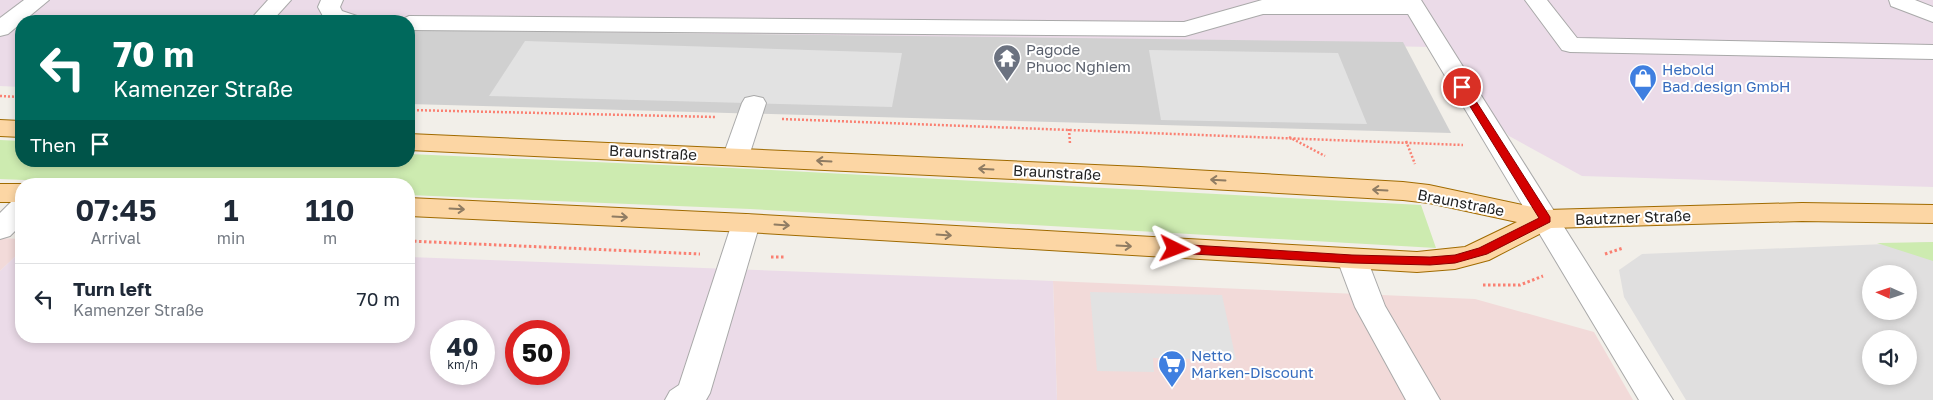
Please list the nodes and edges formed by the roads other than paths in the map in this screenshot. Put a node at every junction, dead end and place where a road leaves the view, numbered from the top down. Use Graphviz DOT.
graph roads {
  1 [pos="38,0"];
  2 [pos="280,0"];
  3 [pos="332,0"];
  4 [pos="1536,0"];
  5 [pos="1902,0"];
  6 [pos="1412,4"];
  7 [pos="18,15"];
  8 [pos="266,15"];
  9 [pos="333,15"];
  10 [pos="1933,15"];
  11 [pos="15,18"];
  12 [pos="415,23"];
  13 [pos="0,29"];
  14 [pos="1933,52"];
  15 [pos="752,111"];
  16 [pos="0,128"];
  17 [pos="15,129"];
  18 [pos="415,142"];
  19 [pos="736,156"];
  20 [pos="0,193"];
  21 [pos="15,193"];
  22 [pos="415,207"];
  23 [pos="1933,214"];
  24 [pos="15,215"];
  25 [pos="1546,219"];
  26 [pos="746,223"];
  27 [pos="0,229"];
  28 [pos="1352,259"];
  29 [pos="682,400"];
  30 [pos="1423,400"];
  31 [pos="1656,400"];
  1 -- 7 [label="street"];
  2 -- 8 [label="street"];
  3 -- 9 [label="street"];
  4 -- 14 [label="street"];
  5 -- 10 [label="street"];
  6 -- 12 [label="street"];
  6 -- 25 [label="street"];
  11 -- 13 [label="street"];
  15 -- 19 [label="street"];
  16 -- 17 [label="main road"];
  18 -- 19 [label="main road, Braunstraße"];
  25 -- 19 [label="main road, Braunstraße, one-way"];
  20 -- 21 [label="main road"];
  22 -- 26 [label="main road, Braunstraße, one-way"];
  23 -- 25 [label="main road, Bautzner Straße"];
  24 -- 27 [label="street"];
  25 -- 28 [label="main road, Braunstraße"];
  25 -- 31 [label="street, Bautzner Straße"];
  26 -- 28 [label="main road, Braunstraße, one-way"];
  26 -- 29 [label="street"];
  28 -- 30 [label="street"];
}
